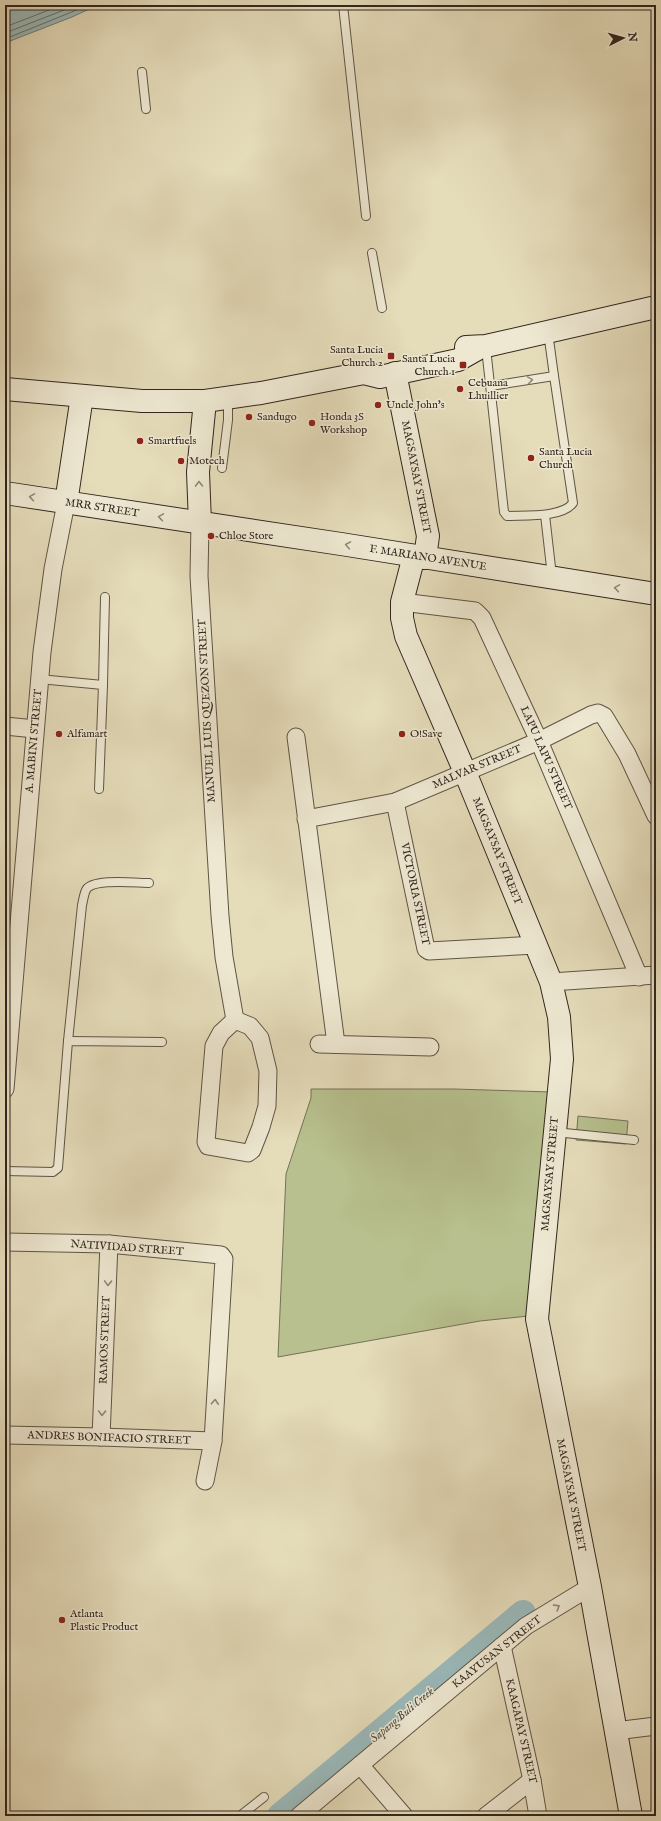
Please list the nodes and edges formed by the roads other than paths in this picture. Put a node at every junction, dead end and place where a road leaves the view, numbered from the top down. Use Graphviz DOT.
graph roads {
  1 [pos="343,5"];
  2 [pos="142,72"];
  3 [pos="146,108"];
  4 [pos="366,216"];
  5 [pos="372,253"];
  6 [pos="656,307"];
  7 [pos="382,308"];
  8 [pos="548,332"];
  9 [pos="484,347"];
  10 [pos="364,373"];
  11 [pos="395,373"];
  12 [pos="554,376"];
  13 [pos="491,386"];
  14 [pos="5,389"];
  15 [pos="82,396"];
  16 [pos="228,399"];
  17 [pos="205,401"];
  18 [pos="222,468"];
  19 [pos="5,493"];
  20 [pos="66,503"];
  21 [pos="545,515"];
  22 [pos="200,523"];
  23 [pos="420,557"];
  24 [pos="552,577"];
  25 [pos="656,594"];
  26 [pos="105,597"];
  27 [pos="402,602"];
  28 [pos="39,679"];
  29 [pos="103,685"];
  30 [pos="5,726"];
  31 [pos="35,729"];
  32 [pos="296,737"];
  33 [pos="539,741"];
  34 [pos="465,772"];
  35 [pos="99,789"];
  36 [pos="395,802"];
  37 [pos="656,816"];
  38 [pos="306,819"];
  39 [pos="149,883"];
  40 [pos="536,945"];
  41 [pos="10,965"];
  42 [pos="656,975"];
  43 [pos="639,976"];
  44 [pos="551,982"];
  45 [pos="235,1020"];
  46 [pos="68,1041"];
  47 [pos="162,1042"];
  48 [pos="430,1047"];
  49 [pos="5,1089"];
  50 [pos="554,1132"];
  51 [pos="634,1140"];
  52 [pos="5,1171"];
  53 [pos="5,1242"];
  54 [pos="109,1244"];
  55 [pos="5,1435"];
  56 [pos="101,1437"];
  57 [pos="213,1441"];
  58 [pos="205,1481"];
  59 [pos="590,1588"];
  60 [pos="502,1646"];
  61 [pos="656,1726"];
  62 [pos="615,1731"];
  63 [pos="360,1765"];
  64 [pos="532,1780"];
  65 [pos="264,1797"];
  66 [pos="240,1816"];
  67 [pos="299,1816"];
  68 [pos="404,1816"];
  69 [pos="486,1816"];
  70 [pos="538,1816"];
  71 [pos="631,1816"];
  1 -- 4 [label="lane"];
  2 -- 3 [label="lane"];
  5 -- 7 [label="lane"];
  6 -- 8 [label="street"];
  8 -- 9 [label="street"];
  8 -- 12 [label="lane"];
  9 -- 10 [label="street"];
  9 -- 11 [label="street"];
  9 -- 13 [label="lane"];
  10 -- 11 [label="street"];
  10 -- 16 [label="street"];
  11 -- 23 [label="street, MAGSAYSAY STREET"];
  13 -- 12 [label="lane, one-way"];
  12 -- 21 [label="lane"];
  13 -- 21 [label="lane"];
  14 -- 15 [label="street"];
  15 -- 17 [label="street"];
  15 -- 20 [label="street, A. MABINI STREET"];
  16 -- 17 [label="street"];
  16 -- 18 [label="lane"];
  22 -- 17 [label="street, MANUEL LUIS QUEZON STREET, one-way"];
  20 -- 19 [label="street, MRR STREET, one-way"];
  22 -- 20 [label="street, MRR STREET, one-way"];
  20 -- 28 [label="street, A. MABINI STREET"];
  21 -- 24 [label="lane"];
  23 -- 22 [label="street, F. MARIANO AVENUE, one-way"];
  22 -- 45 [label="street, MANUEL LUIS QUEZON STREET"];
  23 -- 24 [label="street, F. MARIANO AVENUE"];
  23 -- 27 [label="street, MAGSAYSAY STREET"];
  25 -- 24 [label="street, F. MARIANO AVENUE, one-way"];
  26 -- 29 [label="lane"];
  27 -- 33 [label="street, LAPU LAPU STREET"];
  27 -- 34 [label="street, MAGSAYSAY STREET"];
  28 -- 29 [label="lane"];
  28 -- 31 [label="street, A. MABINI STREET"];
  29 -- 35 [label="lane"];
  30 -- 31 [label="street"];
  31 -- 41 [label="street, A. MABINI STREET"];
  32 -- 38 [label="street"];
  33 -- 34 [label="street, MALVAR STREET"];
  33 -- 37 [label="street, MALVAR STREET"];
  33 -- 43 [label="street, LAPU LAPU STREET"];
  34 -- 36 [label="street, MALVAR STREET"];
  34 -- 40 [label="street, MAGSAYSAY STREET"];
  36 -- 38 [label="street, MALVAR STREET"];
  36 -- 40 [label="street, VICTORIA STREET"];
  38 -- 48 [label="street"];
  39 -- 46 [label="lane"];
  40 -- 44 [label="street, MAGSAYSAY STREET"];
  41 -- 49 [label="street, A. MABINI STREET"];
  42 -- 43 [label="street"];
  43 -- 44 [label="street"];
  44 -- 50 [label="street, MAGSAYSAY STREET"];
  45 -- 45 [label="street"];
  46 -- 47 [label="lane"];
  46 -- 52 [label="lane"];
  50 -- 51 [label="lane"];
  50 -- 59 [label="street, MAGSAYSAY STREET"];
  53 -- 54 [label="street, NATIVIDAD STREET"];
  54 -- 56 [label="street, RAMOS STREET, one-way"];
  57 -- 54 [label="street, NATIVIDAD STREET, one-way"];
  55 -- 56 [label="street, ANDRES BONIFACIO STREET"];
  56 -- 57 [label="street, ANDRES BONIFACIO STREET"];
  57 -- 58 [label="street"];
  60 -- 59 [label="street, KAAYUSAN STREET, one-way"];
  59 -- 62 [label="street, MAGSAYSAY STREET"];
  60 -- 63 [label="street, KAAYUSAN STREET"];
  60 -- 64 [label="street, KAAGAPAY STREET"];
  61 -- 62 [label="street"];
  62 -- 71 [label="street, MAGSAYSAY STREET"];
  63 -- 67 [label="street, KAAYUSAN STREET"];
  63 -- 68 [label="street"];
  64 -- 69 [label="street"];
  64 -- 70 [label="street, KAAGAPAY STREET"];
  65 -- 66 [label="lane"];
}
